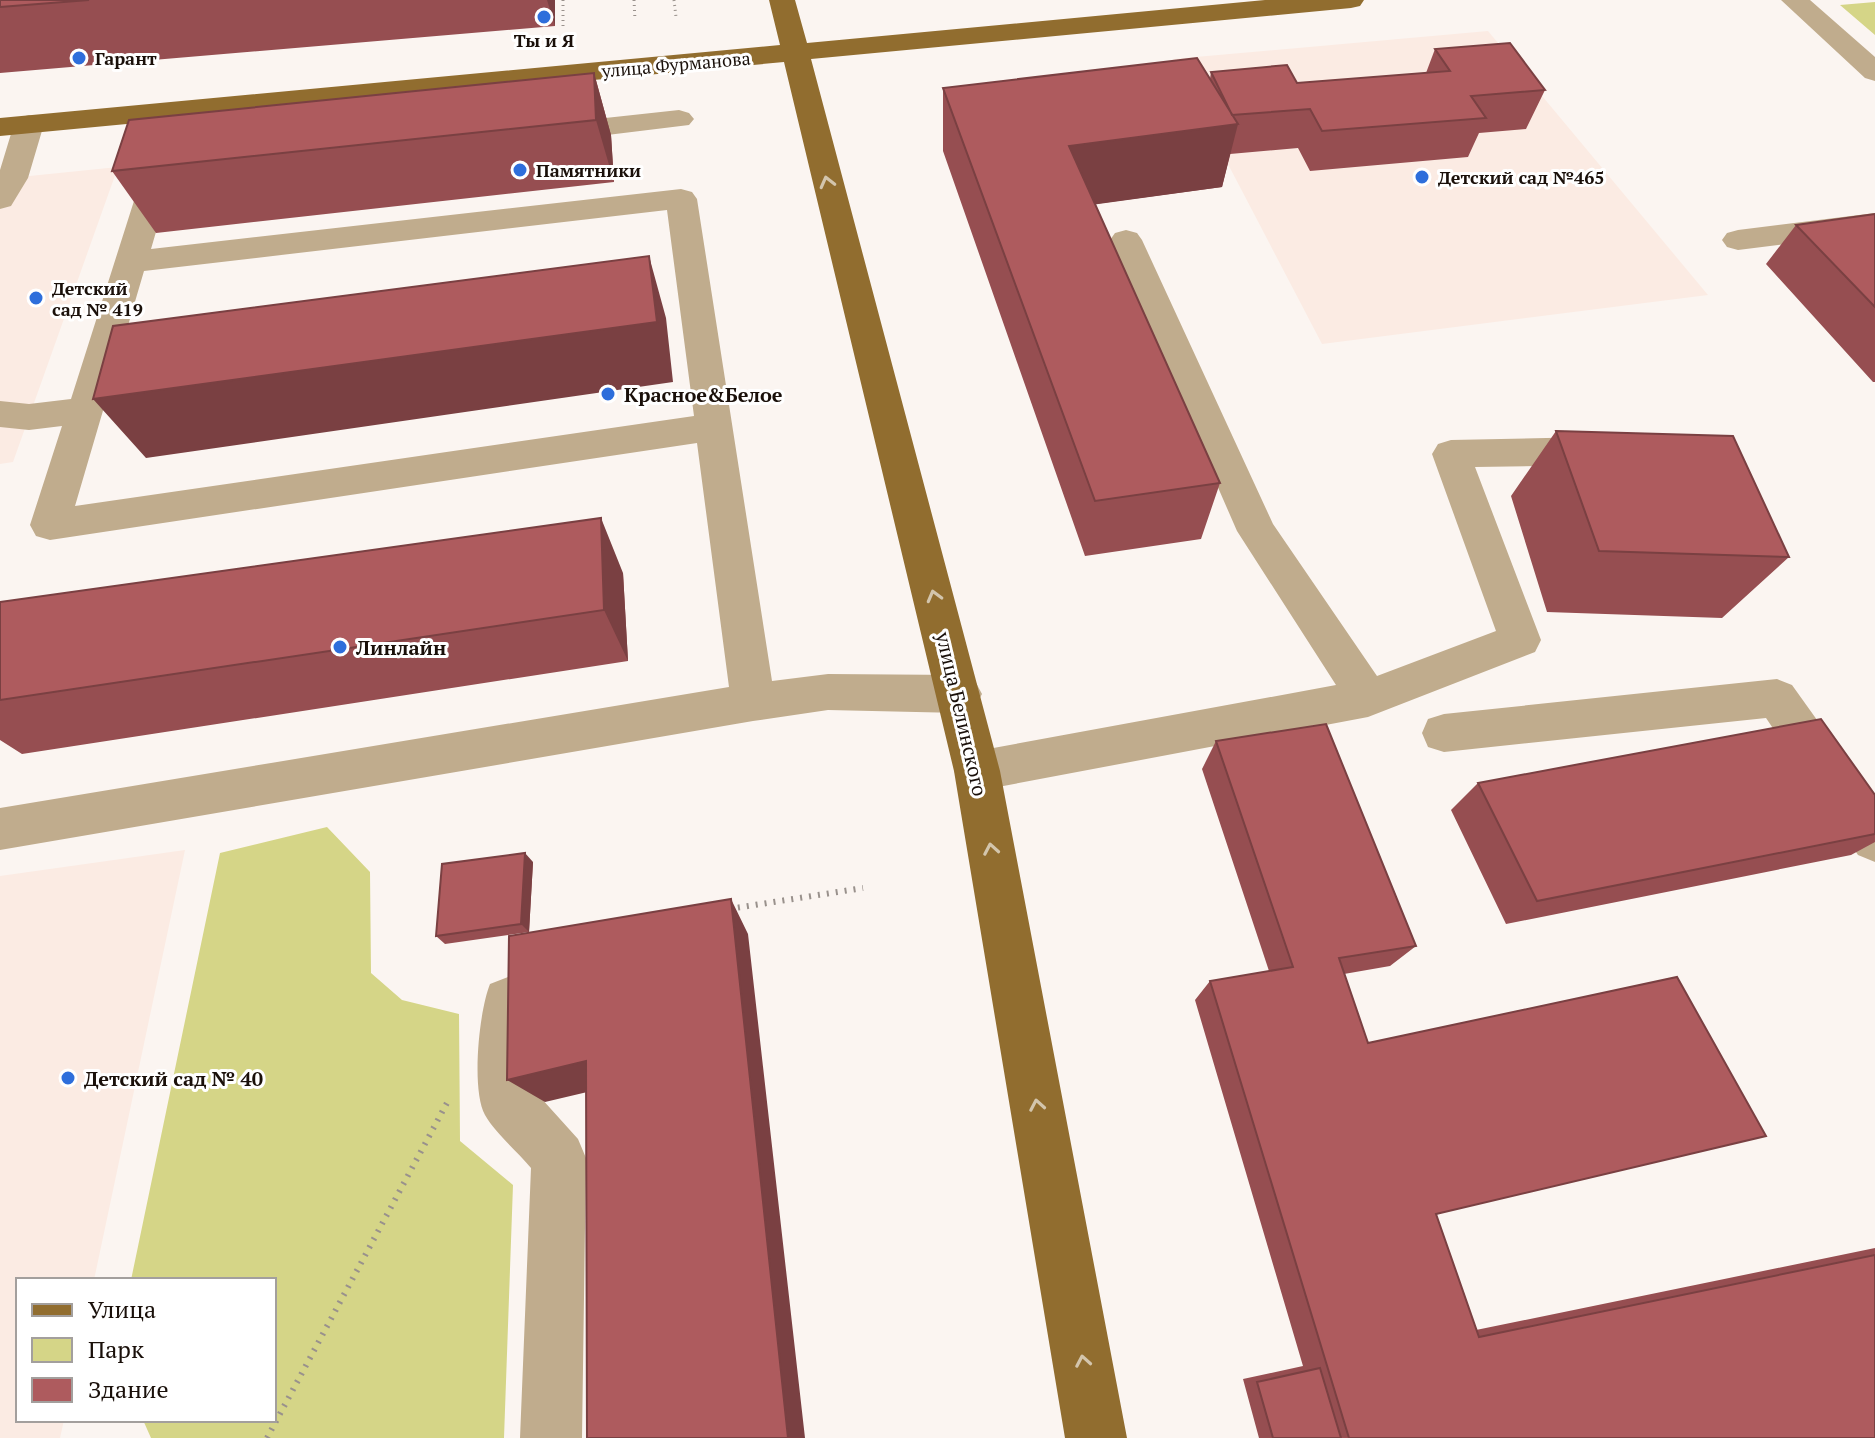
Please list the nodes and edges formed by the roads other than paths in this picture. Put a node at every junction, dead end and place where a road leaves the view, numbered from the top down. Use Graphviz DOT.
graph roads {
  1 [pos="782,0"];
  2 [pos="1351,0"];
  3 [pos="1794,0"];
  4 [pos="794,52"];
  5 [pos="1872,63"];
  6 [pos="177,110"];
  7 [pos="679,119"];
  8 [pos="15,126"];
  9 [pos="521,136"];
  10 [pos="0,199"];
  11 [pos="1875,223"];
  12 [pos="1126,240"];
  13 [pos="1738,240"];
  14 [pos="131,262"];
  15 [pos="85,410"];
  16 [pos="0,414"];
  17 [pos="714,427"];
  18 [pos="1592,451"];
  19 [pos="960,694"];
  20 [pos="1368,698"];
  21 [pos="753,702"];
  22 [pos="1444,733"];
  23 [pos="977,771"];
  24 [pos="0,829"];
  25 [pos="1875,840"];
  26 [pos="508,1002"];
  27 [pos="551,1438"];
  28 [pos="1096,1438"];
  1 -- 4 [label="main road, улица Белинского"];
  2 -- 4 [label="main road, улица Фурманова"];
  3 -- 5 [label="street"];
  4 -- 6 [label="main road, улица Фурманова"];
  19 -- 4 [label="main road, улица Белинского, one-way"];
  6 -- 8 [label="main road, улица Фурманова"];
  6 -- 14 [label="street"];
  7 -- 9 [label="street"];
  8 -- 10 [label="street"];
  11 -- 13 [label="street"];
  12 -- 20 [label="street"];
  14 -- 15 [label="street"];
  14 -- 17 [label="street"];
  15 -- 16 [label="street"];
  15 -- 17 [label="street"];
  17 -- 21 [label="street"];
  18 -- 20 [label="street"];
  19 -- 21 [label="street"];
  19 -- 23 [label="main road, улица Белинского"];
  20 -- 23 [label="street"];
  21 -- 24 [label="street"];
  22 -- 25 [label="street"];
  28 -- 23 [label="main road, улица Белинского, one-way"];
  26 -- 27 [label="street"];
}
